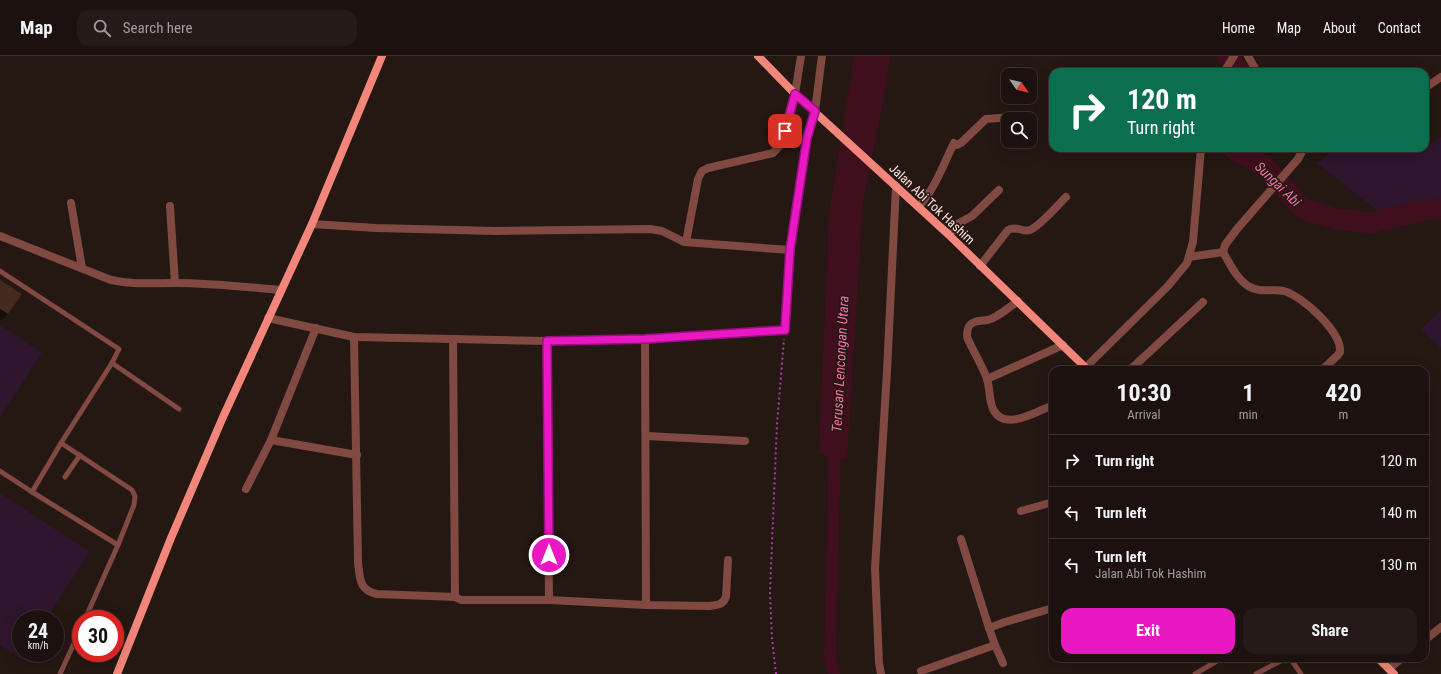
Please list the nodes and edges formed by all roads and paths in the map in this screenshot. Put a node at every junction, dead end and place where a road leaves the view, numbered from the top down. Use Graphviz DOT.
graph roads {
  1 [pos="382,56"];
  2 [pos="758,56"];
  3 [pos="801,56"];
  4 [pos="822,56"];
  5 [pos="1234,56"];
  6 [pos="1248,56"];
  7 [pos="1226,68"];
  8 [pos="1255,68"];
  9 [pos="1441,77"];
  10 [pos="1429,85"];
  11 [pos="795,94"];
  12 [pos="815,111"];
  13 [pos="1001,118"];
  14 [pos="1201,152"];
  15 [pos="1302,152"];
  16 [pos="896,186"];
  17 [pos="999,190"];
  18 [pos="1066,197"];
  19 [pos="71,203"];
  20 [pos="170,206"];
  21 [pos="919,206"];
  22 [pos="312,224"];
  23 [pos="949,235"];
  24 [pos="0,236"];
  25 [pos="686,242"];
  26 [pos="790,250"];
  27 [pos="1223,252"];
  28 [pos="1189,257"];
  29 [pos="980,266"];
  30 [pos="82,268"];
  31 [pos="0,271"];
  32 [pos="175,283"];
  33 [pos="281,290"];
  34 [pos="1018,301"];
  35 [pos="1203,302"];
  36 [pos="268,318"];
  37 [pos="316,328"];
  38 [pos="785,330"];
  39 [pos="354,337"];
  40 [pos="453,339"];
  41 [pos="645,339"];
  42 [pos="547,341"];
  43 [pos="1063,345"];
  44 [pos="112,363"];
  45 [pos="1084,366"];
  46 [pos="1090,366"];
  47 [pos="1134,366"];
  48 [pos="1326,366"];
  49 [pos="987,379"];
  50 [pos="1049,407"];
  51 [pos="179,409"];
  52 [pos="646,436"];
  53 [pos="272,440"];
  54 [pos="745,440"];
  55 [pos="61,443"];
  56 [pos="357,455"];
  57 [pos="80,456"];
  58 [pos="0,471"];
  59 [pos="65,477"];
  60 [pos="246,489"];
  61 [pos="32,492"];
  62 [pos="1049,503"];
  63 [pos="1021,511"];
  64 [pos="961,539"];
  65 [pos="118,545"];
  66 [pos="728,560"];
  67 [pos="455,597"];
  68 [pos="549,600"];
  69 [pos="646,605"];
  70 [pos="1049,609"];
  71 [pos="89,610"];
  72 [pos="1441,627"];
  73 [pos="989,628"];
  74 [pos="1429,637"];
  75 [pos="995,645"];
  76 [pos="72,648"];
  77 [pos="1215,662"];
  78 [pos="1278,662"];
  79 [pos="1293,662"];
  80 [pos="1382,662"];
  81 [pos="1399,662"];
  82 [pos="1004,663"];
  83 [pos="921,671"];
  84 [pos="1392,671"];
  85 [pos="60,674"];
  86 [pos="117,674"];
  87 [pos="776,674"];
  88 [pos="881,674"];
  89 [pos="1195,674"];
  90 [pos="1256,674"];
  91 [pos="1301,674"];
  1 -- 22 [label="street"];
  2 -- 11 [label="street, Jalan Abi Tok Hashim"];
  3 -- 11 [label="street"];
  4 -- 12 [label="street"];
  5 -- 7 [label="street"];
  6 -- 8 [label="street"];
  9 -- 10 [label="street"];
  11 -- 12 [label="street, Jalan Abi Tok Hashim"];
  11 -- 25 [label="street"];
  12 -- 16 [label="street, Jalan Abi Tok Hashim"];
  12 -- 26 [label="street"];
  13 -- 21 [label="street"];
  14 -- 28 [label="street"];
  15 -- 27 [label="street"];
  16 -- 21 [label="street, Jalan Abi Tok Hashim"];
  16 -- 88 [label="street"];
  17 -- 23 [label="street"];
  18 -- 29 [label="street"];
  19 -- 30 [label="street"];
  20 -- 32 [label="street"];
  21 -- 23 [label="street, Jalan Abi Tok Hashim"];
  22 -- 25 [label="street"];
  22 -- 33 [label="street"];
  23 -- 29 [label="street, Jalan Abi Tok Hashim"];
  24 -- 30 [label="street"];
  25 -- 26 [label="street"];
  26 -- 38 [label="street"];
  27 -- 28 [label="street"];
  27 -- 48 [label="street"];
  28 -- 46 [label="street"];
  29 -- 34 [label="street, Jalan Abi Tok Hashim"];
  30 -- 32 [label="street"];
  31 -- 44 [label="lane"];
  32 -- 33 [label="street"];
  33 -- 36 [label="street"];
  34 -- 43 [label="street, Jalan Abi Tok Hashim"];
  34 -- 49 [label="street"];
  35 -- 47 [label="street"];
  36 -- 37 [label="street"];
  36 -- 86 [label="street"];
  37 -- 39 [label="street"];
  37 -- 53 [label="street"];
  38 -- 41 [label="street"];
  38 -- 87 [label="path"];
  39 -- 40 [label="street"];
  39 -- 56 [label="street"];
  40 -- 42 [label="street"];
  40 -- 67 [label="street"];
  41 -- 42 [label="street"];
  41 -- 52 [label="street"];
  42 -- 68 [label="street"];
  43 -- 45 [label="street, Jalan Abi Tok Hashim"];
  43 -- 49 [label="street"];
  44 -- 51 [label="lane"];
  44 -- 55 [label="lane"];
  49 -- 50 [label="street"];
  52 -- 54 [label="street"];
  52 -- 69 [label="street"];
  53 -- 56 [label="street"];
  53 -- 60 [label="street"];
  55 -- 57 [label="lane"];
  55 -- 61 [label="lane"];
  56 -- 67 [label="street"];
  57 -- 59 [label="lane"];
  57 -- 65 [label="lane"];
  58 -- 61 [label="lane"];
  61 -- 65 [label="lane"];
  62 -- 63 [label="street"];
  64 -- 73 [label="street"];
  65 -- 71 [label="lane"];
  66 -- 69 [label="street"];
  67 -- 68 [label="street"];
  68 -- 69 [label="street"];
  70 -- 73 [label="street"];
  72 -- 74 [label="street"];
  73 -- 75 [label="street"];
  75 -- 82 [label="street"];
  75 -- 83 [label="street"];
  76 -- 85 [label="lane"];
  77 -- 89 [label="lane"];
  78 -- 90 [label="lane"];
  79 -- 91 [label="lane"];
  80 -- 84 [label="street"];
  81 -- 84 [label="street"];
}
